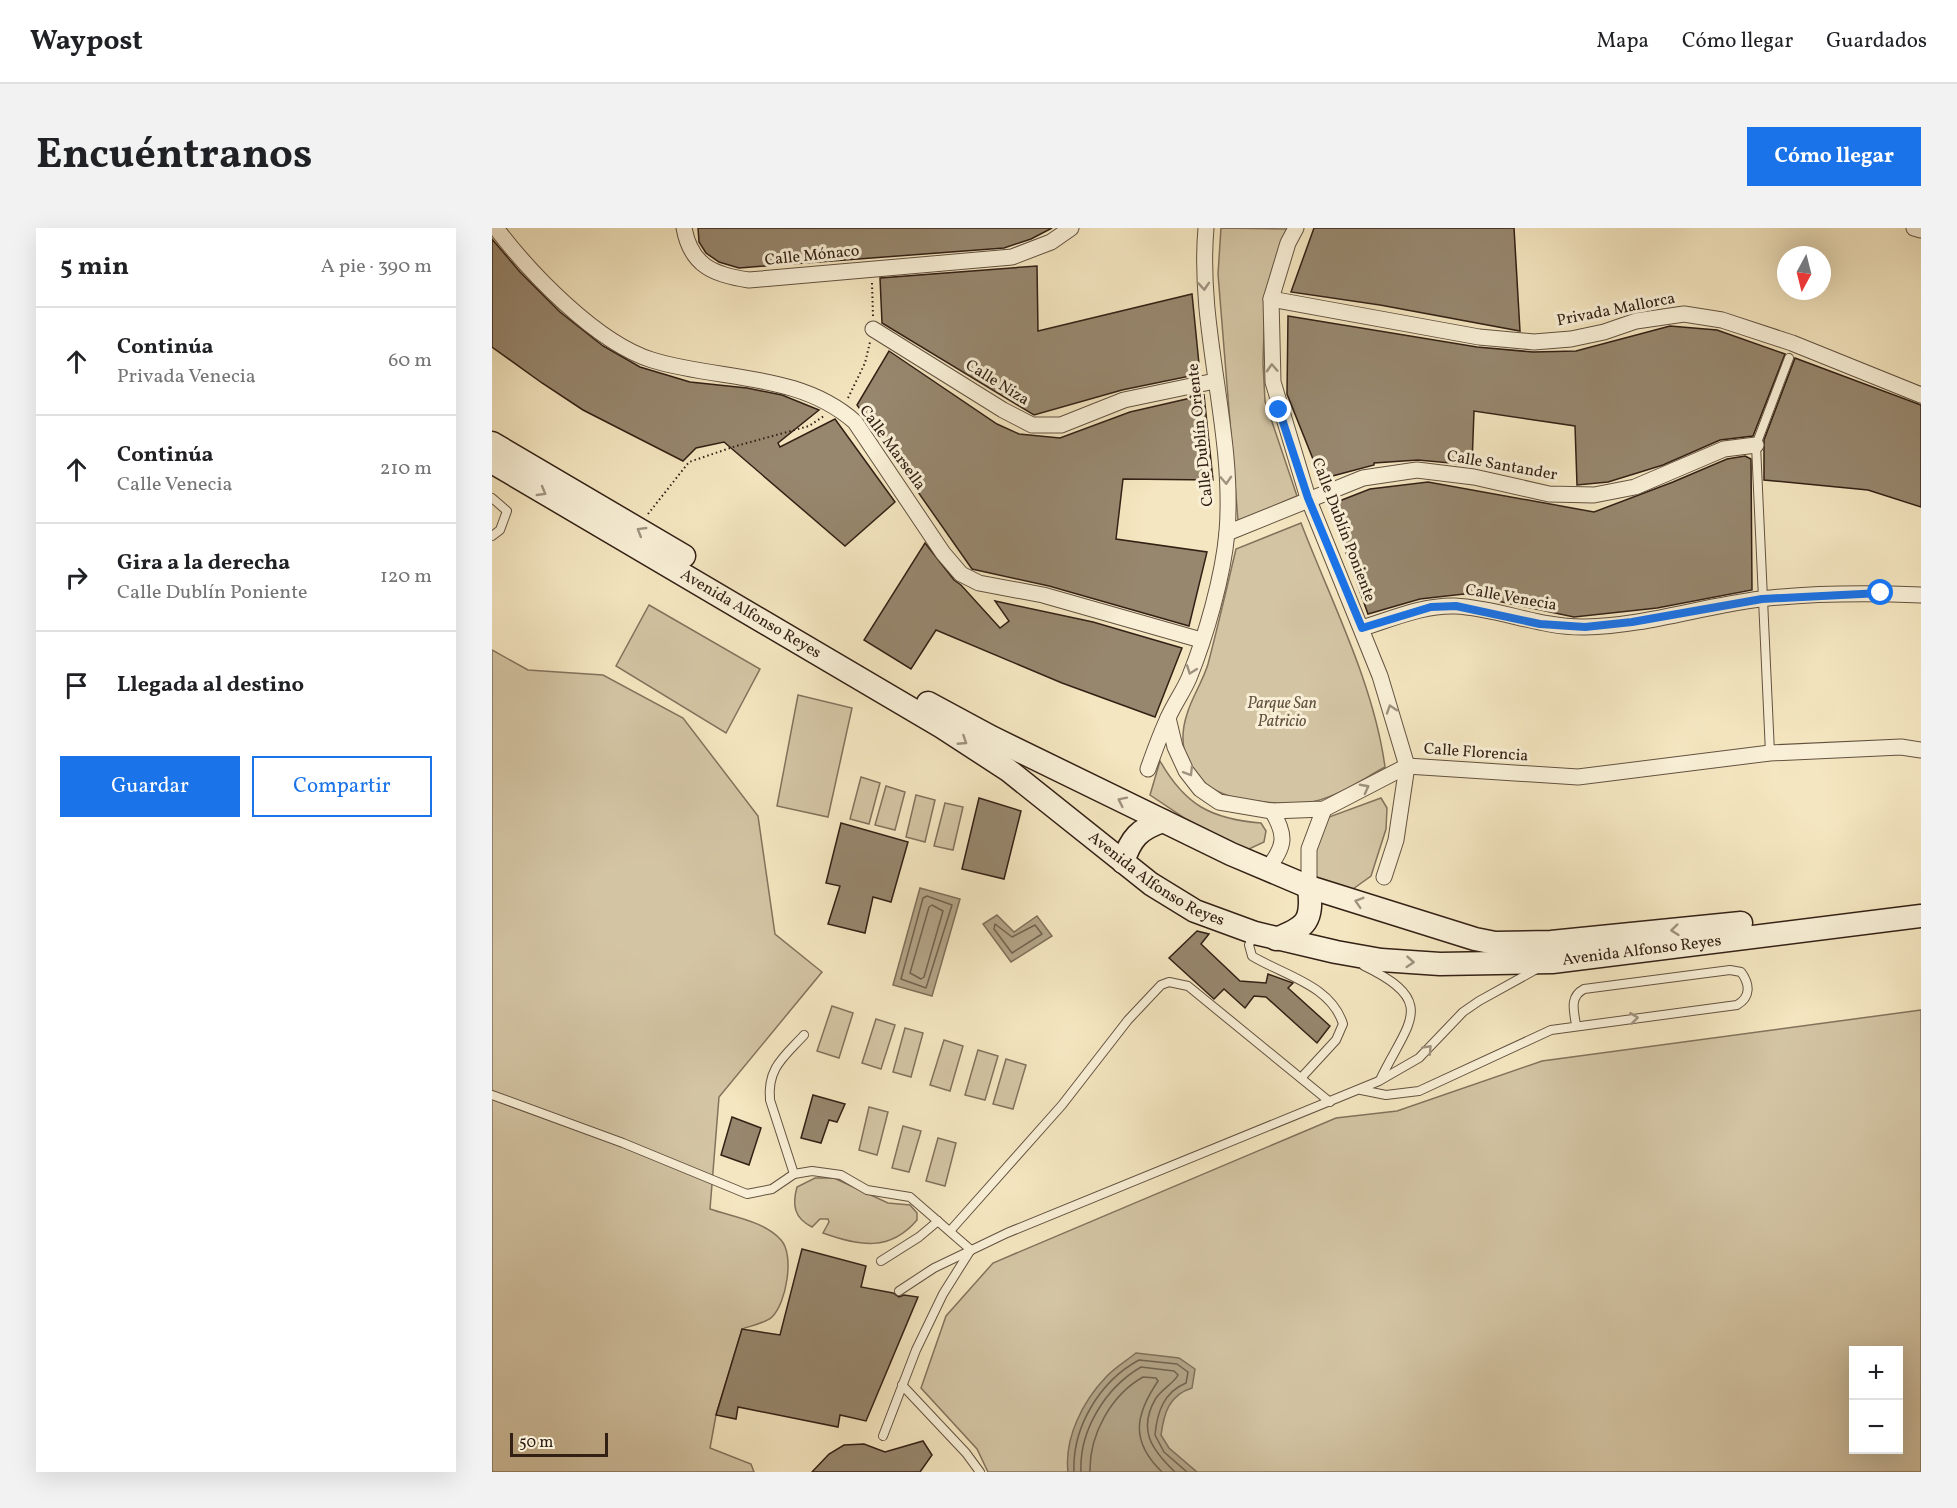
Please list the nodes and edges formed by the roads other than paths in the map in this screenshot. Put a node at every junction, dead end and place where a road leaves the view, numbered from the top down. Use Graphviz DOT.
graph roads {
  1 [pos="496,228"];
  2 [pos="684,228"];
  3 [pos="1071,228"];
  4 [pos="1206,228"];
  5 [pos="1296,228"];
  6 [pos="1914,228"];
  7 [pos="1921,230"];
  8 [pos="1271,299"];
  9 [pos="873,329"];
  10 [pos="1789,358"];
  11 [pos="1215,381"];
  12 [pos="1921,395"];
  13 [pos="492,443"];
  14 [pos="1756,445"];
  15 [pos="492,462"];
  16 [pos="492,498"];
  17 [pos="1308,498"];
  18 [pos="1227,533"];
  19 [pos="492,536"];
  20 [pos="1921,595"];
  21 [pos="1762,599"];
  22 [pos="1362,628"];
  23 [pos="1202,640"];
  24 [pos="1168,718"];
  25 [pos="1921,750"];
  26 [pos="1770,753"];
  27 [pos="1407,766"];
  28 [pos="1148,769"];
  29 [pos="1324,809"];
  30 [pos="1272,811"];
  31 [pos="1163,821"];
  32 [pos="1282,847"];
  33 [pos="1309,849"];
  34 [pos="1123,862"];
  35 [pos="1267,869"];
  36 [pos="1384,877"];
  37 [pos="1309,887"];
  38 [pos="1921,903"];
  39 [pos="1921,916"];
  40 [pos="1265,936"];
  41 [pos="1336,952"];
  42 [pos="1552,962"];
  43 [pos="1576,1025"];
  44 [pos="804,1035"];
  45 [pos="1301,1078"];
  46 [pos="1379,1081"];
  47 [pos="1360,1090"];
  48 [pos="492,1095"];
  49 [pos="1330,1102"];
  50 [pos="794,1174"];
  51 [pos="938,1221"];
  52 [pos="950,1232"];
  53 [pos="971,1250"];
  54 [pos="881,1261"];
  55 [pos="899,1291"];
  56 [pos="902,1385"];
  57 [pos="883,1436"];
  58 [pos="980,1472"];
  1 -- 23 [label="street, Calle Marsella"];
  2 -- 3 [label="street, Calle Mónaco"];
  4 -- 11 [label="street, Calle Dublín Oriente, one-way"];
  5 -- 8 [label="street, Calle Dublín Poniente"];
  6 -- 7 [label="street"];
  8 -- 12 [label="street, Privada Mallorca"];
  17 -- 8 [label="street, Calle Dublín Poniente, one-way"];
  9 -- 11 [label="street, Calle Niza"];
  10 -- 14 [label="lane"];
  11 -- 18 [label="street, Calle Dublín Oriente, one-way"];
  31 -- 13 [label="main road, Avenida Alfonso Reyes, one-way"];
  14 -- 17 [label="street, Calle Santander"];
  14 -- 21 [label="lane"];
  15 -- 34 [label="main road, Avenida Alfonso Reyes, one-way"];
  16 -- 19 [label="lane"];
  17 -- 18 [label="street, Calle Santander"];
  17 -- 22 [label="street, Calle Dublín Poniente"];
  18 -- 23 [label="street, Calle Dublín Oriente"];
  20 -- 21 [label="street, Calle Venecia"];
  21 -- 22 [label="street, Calle Venecia"];
  21 -- 26 [label="lane"];
  27 -- 22 [label="street, Calle Dublín Poniente, one-way"];
  23 -- 24 [label="street, Calle Dublín Oriente, one-way"];
  24 -- 28 [label="street, Calle Dublín Oriente"];
  24 -- 30 [label="street, Calle Florencia, one-way"];
  25 -- 26 [label="street, Calle Florencia"];
  26 -- 27 [label="street, Calle Florencia"];
  29 -- 27 [label="street, Calle Florencia, one-way"];
  27 -- 36 [label="street, Calle Dublín Poniente"];
  29 -- 30 [label="street, Calle Florencia"];
  29 -- 33 [label="street"];
  30 -- 32 [label="street"];
  31 -- 34 [label="main road"];
  31 -- 35 [label="main road, Avenida Alfonso Reyes"];
  32 -- 33 [label="street"];
  32 -- 35 [label="street"];
  33 -- 37 [label="street"];
  34 -- 40 [label="main road, Avenida Alfonso Reyes"];
  35 -- 37 [label="main road, Avenida Alfonso Reyes"];
  38 -- 37 [label="main road, Avenida Alfonso Reyes, one-way"];
  37 -- 40 [label="main road"];
  39 -- 42 [label="main road, Avenida Alfonso Reyes"];
  40 -- 41 [label="main road, Avenida Alfonso Reyes"];
  40 -- 45 [label="lane"];
  41 -- 42 [label="main road, Avenida Alfonso Reyes, one-way"];
  41 -- 46 [label="lane"];
  46 -- 42 [label="lane, one-way"];
  43 -- 43 [label="lane, one-way"];
  43 -- 47 [label="lane"];
  44 -- 50 [label="lane"];
  45 -- 49 [label="lane"];
  45 -- 52 [label="lane"];
  46 -- 47 [label="lane"];
  47 -- 49 [label="lane"];
  48 -- 50 [label="lane"];
  49 -- 53 [label="lane"];
  50 -- 51 [label="lane"];
  51 -- 52 [label="lane"];
  51 -- 54 [label="lane"];
  52 -- 53 [label="lane"];
  53 -- 55 [label="lane"];
  53 -- 56 [label="lane"];
  56 -- 57 [label="lane"];
  56 -- 58 [label="lane"];
}
